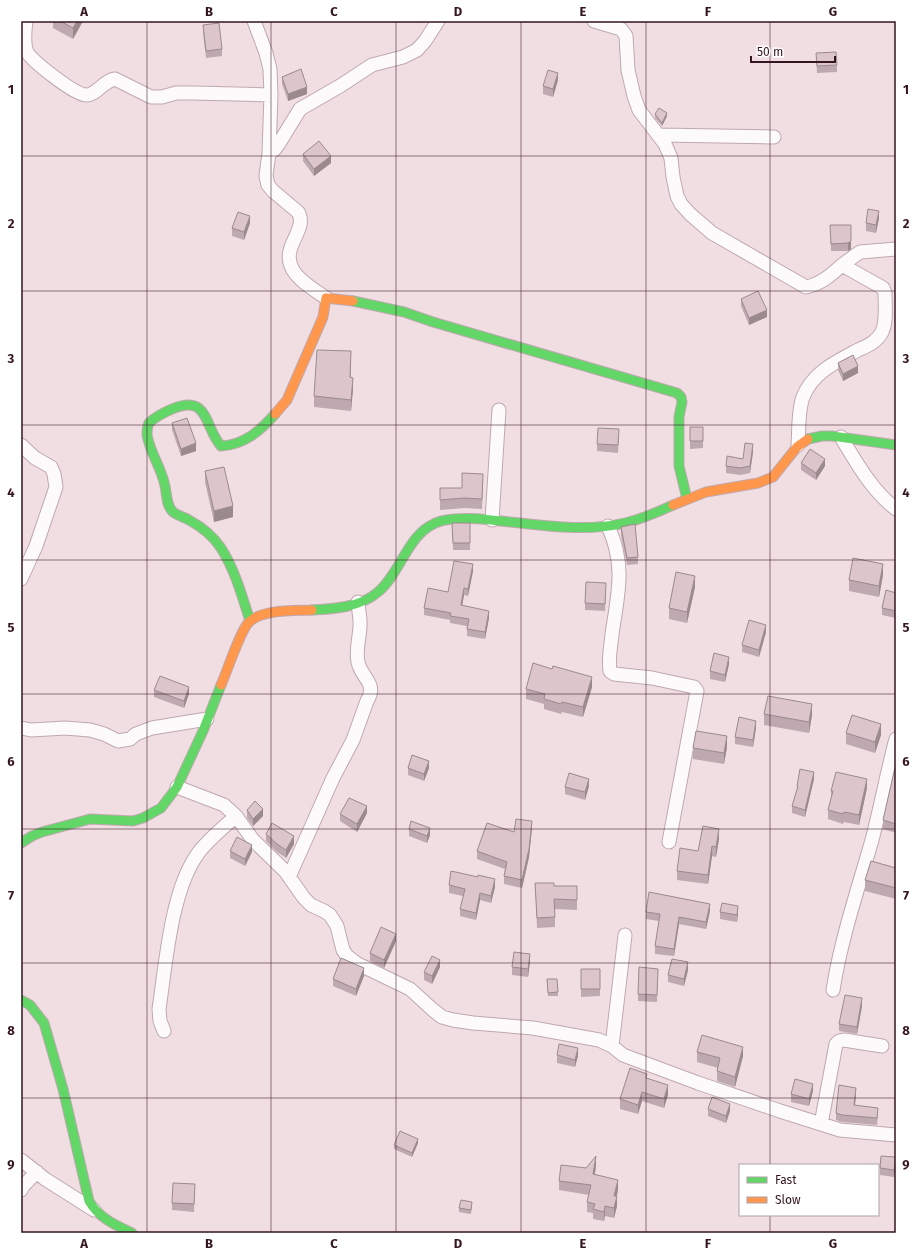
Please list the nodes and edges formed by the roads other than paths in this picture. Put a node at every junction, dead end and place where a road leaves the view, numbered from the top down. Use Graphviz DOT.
graph roads {
  1 [pos="26,21"];
  2 [pos="254,21"];
  3 [pos="438,21"];
  4 [pos="594,21"];
  5 [pos="271,95"];
  6 [pos="660,135"];
  7 [pos="774,137"];
  8 [pos="269,153"];
  9 [pos="896,249"];
  10 [pos="842,265"];
  11 [pos="326,298"];
  12 [pos="499,410"];
  13 [pos="841,437"];
  14 [pos="21,445"];
  15 [pos="798,445"];
  16 [pos="896,445"];
  17 [pos="687,499"];
  18 [pos="896,509"];
  19 [pos="492,520"];
  20 [pos="608,526"];
  21 [pos="21,579"];
  22 [pos="358,602"];
  23 [pos="250,621"];
  24 [pos="207,719"];
  25 [pos="21,728"];
  26 [pos="896,739"];
  27 [pos="894,754"];
  28 [pos="177,787"];
  29 [pos="236,816"];
  30 [pos="669,842"];
  31 [pos="21,843"];
  32 [pos="289,877"];
  33 [pos="625,935"];
  34 [pos="833,990"];
  35 [pos="21,1000"];
  36 [pos="164,1031"];
  37 [pos="612,1046"];
  38 [pos="882,1046"];
  39 [pos="821,1124"];
  40 [pos="896,1135"];
  41 [pos="21,1160"];
  42 [pos="37,1172"];
  43 [pos="21,1190"];
  44 [pos="94,1210"];
  45 [pos="132,1233"];
  1 -- 5 [label="street"];
  2 -- 5 [label="street"];
  3 -- 8 [label="street"];
  4 -- 6 [label="street"];
  5 -- 8 [label="street"];
  6 -- 7 [label="street"];
  6 -- 10 [label="street"];
  8 -- 11 [label="street"];
  9 -- 10 [label="street"];
  10 -- 15 [label="street"];
  11 -- 17 [label="street"];
  11 -- 23 [label="street"];
  12 -- 19 [label="street"];
  13 -- 15 [label="street"];
  13 -- 16 [label="street"];
  13 -- 18 [label="street"];
  14 -- 21 [label="street"];
  15 -- 17 [label="street"];
  17 -- 20 [label="street"];
  19 -- 20 [label="street"];
  19 -- 22 [label="street"];
  20 -- 30 [label="street"];
  22 -- 23 [label="street"];
  22 -- 32 [label="street"];
  23 -- 24 [label="street"];
  24 -- 25 [label="street"];
  24 -- 28 [label="street"];
  26 -- 27 [label="street"];
  27 -- 34 [label="street"];
  28 -- 29 [label="street"];
  28 -- 31 [label="street"];
  29 -- 32 [label="street"];
  29 -- 36 [label="street"];
  32 -- 37 [label="street"];
  33 -- 37 [label="street"];
  35 -- 44 [label="street"];
  37 -- 39 [label="street"];
  38 -- 39 [label="street"];
  39 -- 40 [label="street"];
  41 -- 42 [label="street"];
  42 -- 43 [label="street"];
  42 -- 44 [label="street"];
  44 -- 45 [label="street"];
}
